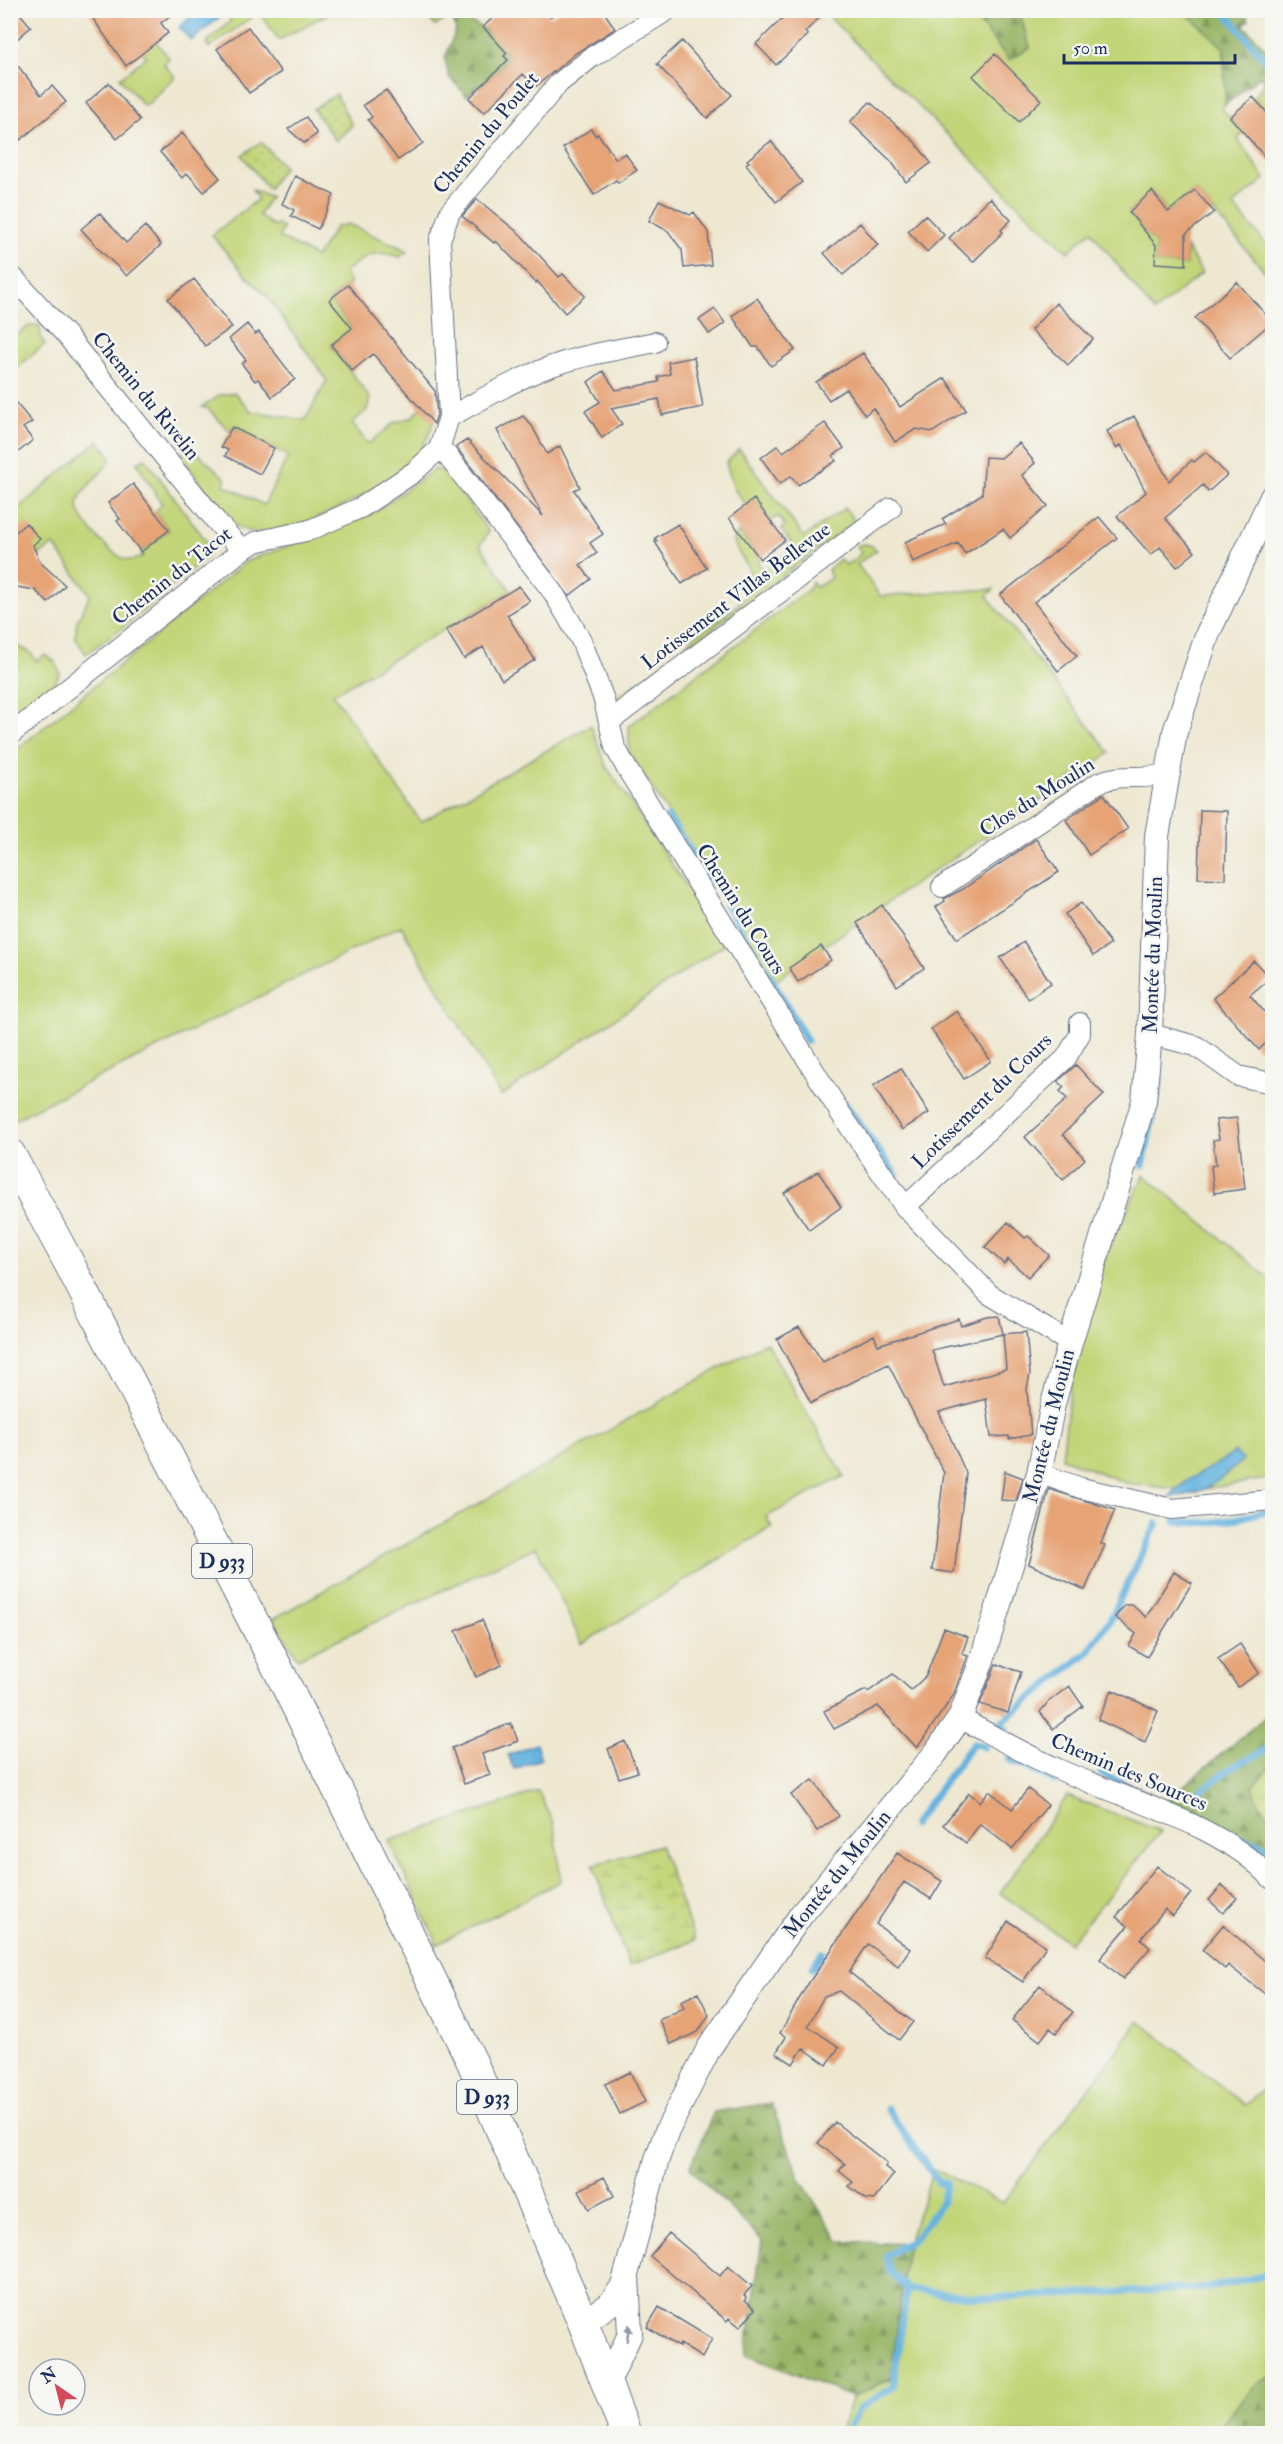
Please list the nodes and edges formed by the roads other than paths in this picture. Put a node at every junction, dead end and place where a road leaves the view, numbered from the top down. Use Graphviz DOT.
graph roads {
  1 [pos="668,10"];
  2 [pos="10,274"];
  3 [pos="655,342"];
  4 [pos="449,417"];
  5 [pos="439,449"];
  6 [pos="1272,497"];
  7 [pos="891,508"];
  8 [pos="242,550"];
  9 [pos="609,723"];
  10 [pos="10,735"];
  11 [pos="1166,774"];
  12 [pos="942,887"];
  13 [pos="1080,1023"];
  14 [pos="1150,1034"];
  15 [pos="1272,1083"];
  16 [pos="10,1154"];
  17 [pos="905,1207"];
  18 [pos="1070,1342"];
  19 [pos="1040,1473"];
  20 [pos="1272,1500"];
  21 [pos="960,1718"];
  22 [pos="1272,1879"];
  23 [pos="627,2277"];
  24 [pos="582,2320"];
  25 [pos="607,2384"];
  26 [pos="626,2433"];
  1 -- 4 [label="street, Chemin du Poulet"];
  2 -- 8 [label="street, Chemin du Rivelin"];
  3 -- 4 [label="street"];
  4 -- 5 [label="street, Chemin du Poulet"];
  5 -- 8 [label="street, Chemin du Tacot"];
  5 -- 9 [label="street, Chemin du Cours"];
  6 -- 11 [label="street, Montée du Moulin"];
  7 -- 9 [label="street, Lotissement Villas Bellevue"];
  8 -- 10 [label="street, Chemin du Tacot"];
  9 -- 17 [label="street, Chemin du Cours"];
  11 -- 12 [label="street, Clos du Moulin"];
  11 -- 14 [label="street, Montée du Moulin"];
  13 -- 17 [label="street, Lotissement du Cours"];
  14 -- 15 [label="street"];
  14 -- 18 [label="street, Montée du Moulin"];
  16 -- 24 [label="main road, D 933"];
  17 -- 18 [label="street, Chemin du Cours"];
  18 -- 19 [label="street, Montée du Moulin"];
  19 -- 20 [label="street"];
  19 -- 21 [label="street, Montée du Moulin"];
  21 -- 22 [label="street, Chemin des Sources"];
  21 -- 23 [label="street, Montée du Moulin"];
  23 -- 24 [label="street, Montée du Moulin"];
  25 -- 23 [label="street, Montée du Moulin, one-way"];
  24 -- 25 [label="main road, D 933"];
  25 -- 26 [label="main road, D 933"];
}
